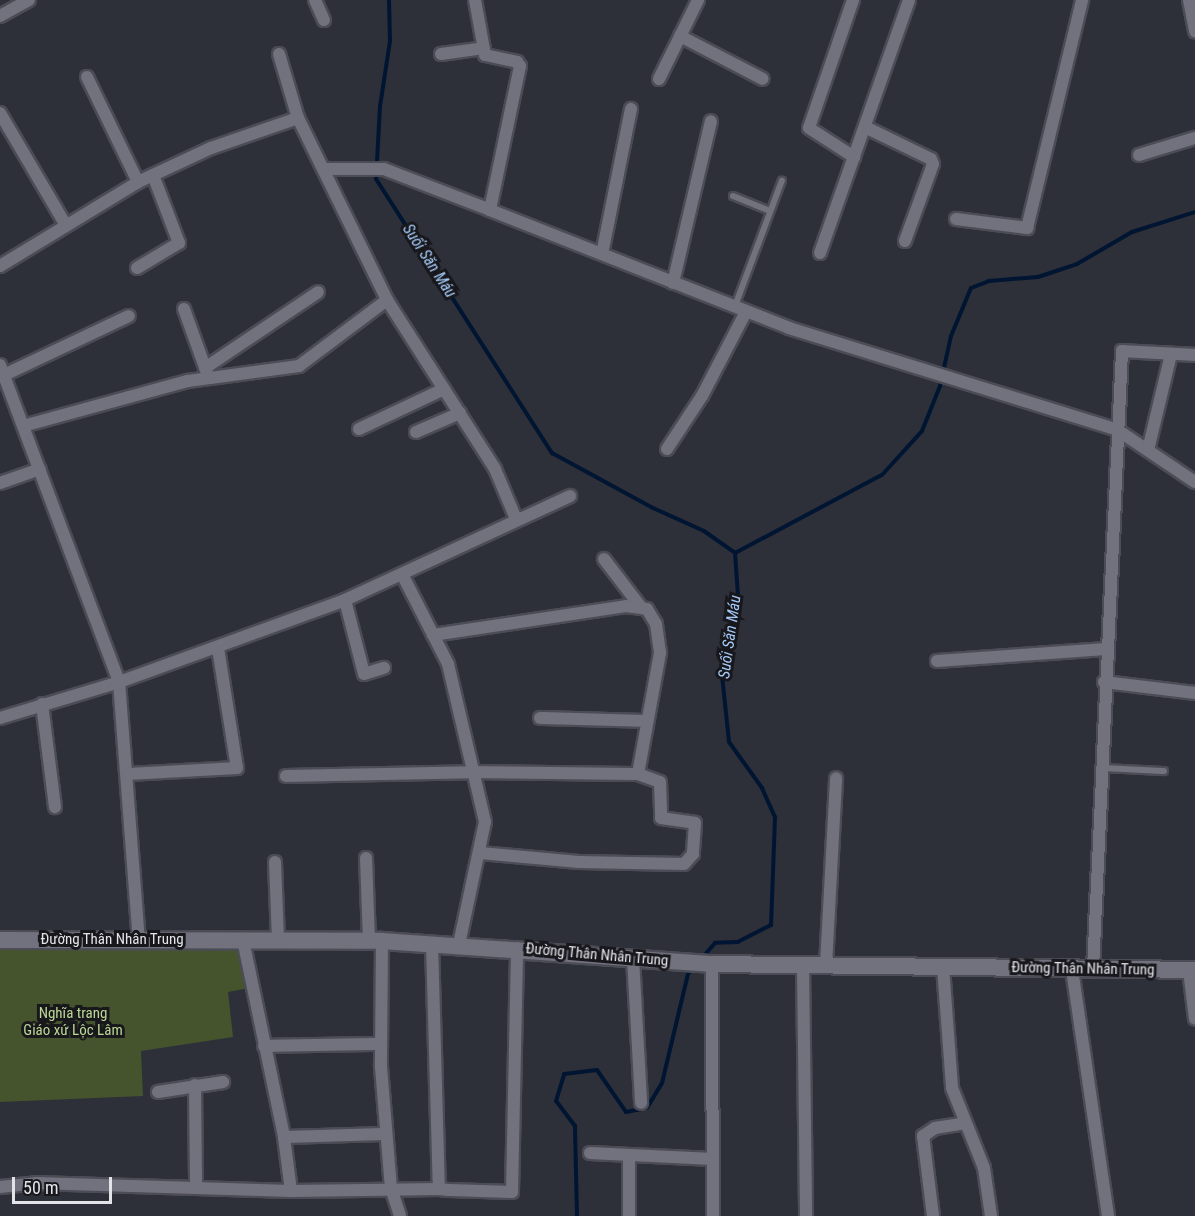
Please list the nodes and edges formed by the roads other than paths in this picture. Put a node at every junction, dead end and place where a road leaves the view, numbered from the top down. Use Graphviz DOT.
graph roads {
  1 [pos="315,0"];
  2 [pos="475,0"];
  3 [pos="698,0"];
  4 [pos="853,0"];
  5 [pos="909,0"];
  6 [pos="1082,0"];
  7 [pos="1189,0"];
  8 [pos="26,1"];
  9 [pos="0,16"];
  10 [pos="324,20"];
  11 [pos="1195,31"];
  12 [pos="680,36"];
  13 [pos="484,48"];
  14 [pos="279,54"];
  15 [pos="441,54"];
  16 [pos="87,77"];
  17 [pos="659,79"];
  18 [pos="763,79"];
  19 [pos="631,109"];
  20 [pos="0,113"];
  21 [pos="298,118"];
  22 [pos="711,121"];
  23 [pos="865,127"];
  24 [pos="1195,138"];
  25 [pos="1139,155"];
  26 [pos="854,157"];
  27 [pos="323,169"];
  28 [pos="153,175"];
  29 [pos="782,180"];
  30 [pos="138,182"];
  31 [pos="733,196"];
  32 [pos="490,210"];
  33 [pos="770,212"];
  34 [pos="956,219"];
  35 [pos="65,224"];
  36 [pos="905,241"];
  37 [pos="820,253"];
  38 [pos="602,254"];
  39 [pos="0,266"];
  40 [pos="137,268"];
  41 [pos="673,283"];
  42 [pos="318,292"];
  43 [pos="387,300"];
  44 [pos="184,309"];
  45 [pos="740,310"];
  46 [pos="129,316"];
  47 [pos="1171,354"];
  48 [pos="1195,355"];
  49 [pos="2,370"];
  50 [pos="207,373"];
  51 [pos="444,389"];
  52 [pos="460,413"];
  53 [pos="23,426"];
  54 [pos="359,429"];
  55 [pos="1116,429"];
  56 [pos="416,432"];
  57 [pos="667,449"];
  58 [pos="1148,450"];
  59 [pos="40,469"];
  60 [pos="1195,482"];
  61 [pos="0,483"];
  62 [pos="570,496"];
  63 [pos="516,519"];
  64 [pos="604,559"];
  65 [pos="403,576"];
  66 [pos="345,600"];
  67 [pos="640,606"];
  68 [pos="433,635"];
  69 [pos="218,648"];
  70 [pos="1106,649"];
  71 [pos="937,662"];
  72 [pos="384,668"];
  73 [pos="119,682"];
  74 [pos="1104,682"];
  75 [pos="1195,693"];
  76 [pos="42,704"];
  77 [pos="0,718"];
  78 [pos="540,718"];
  79 [pos="646,721"];
  80 [pos="1101,768"];
  81 [pos="1164,771"];
  82 [pos="470,772"];
  83 [pos="128,774"];
  84 [pos="638,774"];
  85 [pos="286,777"];
  86 [pos="836,778"];
  87 [pos="55,807"];
  88 [pos="480,853"];
  89 [pos="366,858"];
  90 [pos="275,861"];
  91 [pos="0,940"];
  92 [pos="139,940"];
  93 [pos="243,940"];
  94 [pos="278,940"];
  95 [pos="376,941"];
  96 [pos="432,943"];
  97 [pos="459,944"];
  98 [pos="516,948"];
  99 [pos="633,958"];
  100 [pos="711,964"];
  101 [pos="803,964"];
  102 [pos="826,965"];
  103 [pos="943,967"];
  104 [pos="1072,969"];
  105 [pos="1093,969"];
  106 [pos="1192,970"];
  107 [pos="1195,1019"];
  108 [pos="380,1044"];
  109 [pos="264,1046"];
  110 [pos="223,1082"];
  111 [pos="195,1085"];
  112 [pos="158,1092"];
  113 [pos="641,1103"];
  114 [pos="966,1123"];
  115 [pos="385,1134"];
  116 [pos="284,1137"];
  117 [pos="590,1153"];
  118 [pos="629,1155"];
  119 [pos="713,1159"];
  120 [pos="0,1186"];
  121 [pos="196,1188"];
  122 [pos="391,1188"];
  123 [pos="439,1190"];
  124 [pos="291,1191"];
  125 [pos="400,1216"];
  126 [pos="629,1216"];
  127 [pos="713,1216"];
  128 [pos="806,1216"];
  129 [pos="933,1216"];
  130 [pos="991,1216"];
  131 [pos="1108,1216"];
  1 -- 10 [label="street"];
  2 -- 13 [label="street"];
  3 -- 12 [label="street"];
  4 -- 26 [label="street"];
  5 -- 23 [label="street"];
  6 -- 34 [label="street"];
  7 -- 11 [label="street"];
  8 -- 9 [label="street"];
  12 -- 17 [label="street"];
  12 -- 18 [label="street"];
  13 -- 15 [label="street"];
  13 -- 32 [label="street"];
  14 -- 21 [label="street"];
  16 -- 30 [label="street"];
  19 -- 38 [label="street"];
  20 -- 35 [label="street"];
  21 -- 27 [label="street"];
  21 -- 28 [label="street"];
  22 -- 41 [label="street"];
  23 -- 26 [label="street"];
  23 -- 36 [label="street"];
  24 -- 25 [label="street"];
  26 -- 37 [label="street"];
  27 -- 32 [label="street"];
  27 -- 43 [label="street"];
  28 -- 30 [label="street"];
  28 -- 40 [label="street"];
  29 -- 33 [label="lane"];
  30 -- 35 [label="street"];
  31 -- 33 [label="lane"];
  32 -- 38 [label="street"];
  33 -- 45 [label="lane"];
  35 -- 39 [label="street"];
  38 -- 41 [label="street"];
  41 -- 45 [label="street"];
  42 -- 50 [label="street"];
  43 -- 50 [label="street"];
  43 -- 51 [label="street"];
  44 -- 50 [label="street"];
  45 -- 55 [label="street"];
  45 -- 57 [label="street"];
  46 -- 49 [label="street"];
  47 -- 48 [label="street"];
  47 -- 55 [label="street"];
  47 -- 58 [label="street"];
  49 -- 53 [label="street"];
  50 -- 53 [label="street"];
  51 -- 52 [label="street"];
  51 -- 54 [label="street"];
  52 -- 56 [label="street"];
  52 -- 63 [label="street"];
  53 -- 59 [label="street"];
  55 -- 58 [label="street"];
  55 -- 70 [label="street"];
  58 -- 60 [label="street"];
  59 -- 61 [label="street"];
  59 -- 73 [label="street"];
  62 -- 63 [label="street"];
  63 -- 65 [label="street"];
  64 -- 67 [label="street"];
  65 -- 66 [label="street"];
  65 -- 68 [label="street"];
  66 -- 69 [label="street"];
  66 -- 72 [label="street"];
  67 -- 68 [label="street"];
  67 -- 79 [label="street"];
  68 -- 82 [label="street"];
  69 -- 73 [label="street"];
  69 -- 83 [label="street"];
  70 -- 71 [label="street"];
  70 -- 74 [label="street"];
  73 -- 76 [label="street"];
  73 -- 83 [label="street"];
  74 -- 75 [label="street"];
  74 -- 80 [label="street"];
  76 -- 77 [label="street"];
  76 -- 87 [label="street"];
  78 -- 79 [label="street"];
  79 -- 84 [label="street"];
  80 -- 81 [label="lane"];
  80 -- 105 [label="street"];
  82 -- 84 [label="street"];
  82 -- 85 [label="street"];
  82 -- 88 [label="street"];
  83 -- 92 [label="street"];
  84 -- 88 [label="street"];
  86 -- 102 [label="street"];
  88 -- 97 [label="street"];
  89 -- 95 [label="street"];
  90 -- 94 [label="street"];
  91 -- 92 [label="street, Đường Thân Nhân Trung"];
  92 -- 93 [label="street, Đường Thân Nhân Trung"];
  93 -- 94 [label="street, Đường Thân Nhân Trung"];
  93 -- 109 [label="street"];
  94 -- 95 [label="street, Đường Thân Nhân Trung"];
  95 -- 96 [label="street, Đường Thân Nhân Trung"];
  95 -- 108 [label="street"];
  96 -- 97 [label="street, Đường Thân Nhân Trung"];
  96 -- 123 [label="street"];
  97 -- 98 [label="street, Đường Thân Nhân Trung"];
  98 -- 99 [label="street, Đường Thân Nhân Trung"];
  98 -- 123 [label="street"];
  99 -- 100 [label="street, Đường Thân Nhân Trung"];
  99 -- 113 [label="street"];
  100 -- 101 [label="street, Đường Thân Nhân Trung"];
  100 -- 119 [label="street"];
  101 -- 102 [label="street, Đường Thân Nhân Trung"];
  101 -- 128 [label="street"];
  102 -- 103 [label="street, Đường Thân Nhân Trung"];
  103 -- 104 [label="street, Đường Thân Nhân Trung"];
  103 -- 114 [label="street"];
  104 -- 105 [label="street, Đường Thân Nhân Trung"];
  104 -- 131 [label="street"];
  105 -- 106 [label="street, Đường Thân Nhân Trung"];
  106 -- 107 [label="street"];
  108 -- 109 [label="street"];
  108 -- 115 [label="street"];
  109 -- 116 [label="street"];
  110 -- 111 [label="street"];
  111 -- 112 [label="street"];
  111 -- 121 [label="street"];
  114 -- 129 [label="street"];
  114 -- 130 [label="street"];
  115 -- 116 [label="street"];
  115 -- 122 [label="street"];
  116 -- 124 [label="street"];
  117 -- 118 [label="street"];
  118 -- 119 [label="street"];
  118 -- 126 [label="street"];
  119 -- 127 [label="street"];
  120 -- 121 [label="street"];
  121 -- 124 [label="street"];
  122 -- 123 [label="street"];
  122 -- 124 [label="street"];
  122 -- 125 [label="street"];
}
